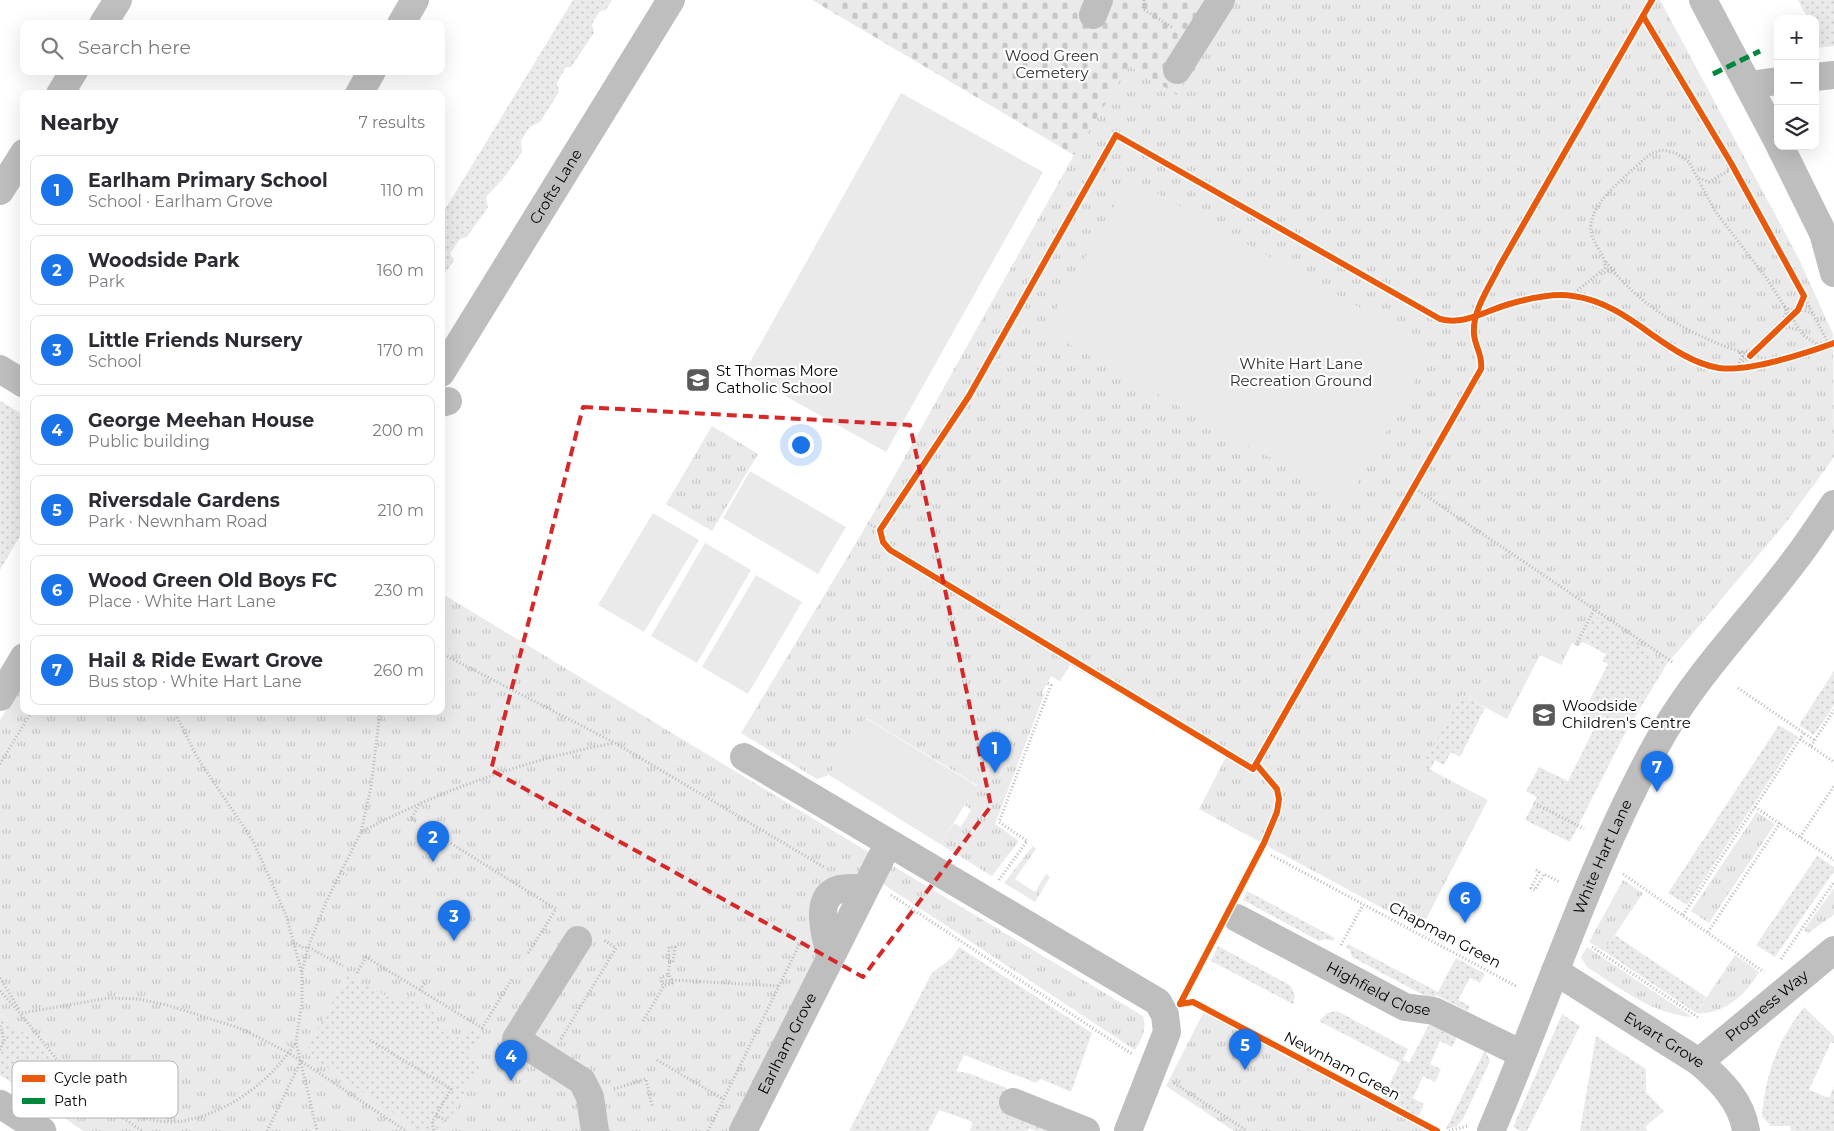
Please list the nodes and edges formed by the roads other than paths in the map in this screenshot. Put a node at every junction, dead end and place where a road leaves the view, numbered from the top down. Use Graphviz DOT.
graph roads {
  1 [pos="118,0"];
  2 [pos="415,0"];
  3 [pos="671,0"];
  4 [pos="1221,0"];
  5 [pos="1703,0"];
  6 [pos="106,20"];
  7 [pos="402,20"];
  8 [pos="1177,70"];
  9 [pos="72,75"];
  10 [pos="370,75"];
  11 [pos="1834,75"];
  12 [pos="1819,77"];
  13 [pos="1774,82"];
  14 [pos="1749,85"];
  15 [pos="62,90"];
  16 [pos="361,90"];
  17 [pos="1774,134"];
  18 [pos="1782,150"];
  19 [pos="20,158"];
  20 [pos="0,191"];
  21 [pos="1829,238"];
  22 [pos="1834,273"];
  23 [pos="445,367"];
  24 [pos="0,369"];
  25 [pos="20,382"];
  26 [pos="1834,504"];
  27 [pos="1834,527"];
  28 [pos="1795,560"];
  29 [pos="20,664"];
  30 [pos="0,696"];
  31 [pos="744,757"];
  32 [pos="875,868"];
  33 [pos="1231,914"];
  34 [pos="578,940"];
  35 [pos="1834,950"];
  36 [pos="1555,971"];
  37 [pos="1522,1054"];
  38 [pos="1699,1062"];
  39 [pos="1013,1102"];
  40 [pos="0,1104"];
  41 [pos="12,1112"];
  42 [pos="22,1118"];
  43 [pos="1480,1128"];
  44 [pos="42,1131"];
  45 [pos="595,1131"];
  46 [pos="743,1131"];
  47 [pos="1086,1131"];
  48 [pos="1128,1131"];
  49 [pos="1746,1131"];
  1 -- 6 [label="street"];
  2 -- 7 [label="street"];
  3 -- 23 [label="street, Crofts Lane"];
  4 -- 8 [label="street"];
  5 -- 14 [label="street"];
  9 -- 15 [label="street"];
  10 -- 16 [label="street"];
  11 -- 12 [label="street"];
  13 -- 14 [label="street"];
  14 -- 17 [label="street"];
  18 -- 21 [label="street"];
  19 -- 20 [label="street"];
  21 -- 22 [label="street"];
  24 -- 25 [label="street"];
  26 -- 28 [label="street, White Hart Lane"];
  27 -- 28 [label="street, White Hart Lane"];
  28 -- 36 [label="street, White Hart Lane"];
  29 -- 30 [label="street"];
  31 -- 32 [label="street"];
  32 -- 46 [label="street, Earlham Grove"];
  32 -- 48 [label="street"];
  33 -- 37 [label="street, Highfield Close"];
  34 -- 45 [label="street"];
  35 -- 38 [label="street, Progress Way"];
  36 -- 37 [label="street, White Hart Lane"];
  36 -- 38 [label="street, Ewart Grove"];
  37 -- 43 [label="street, White Hart Lane"];
  38 -- 49 [label="street, Ewart Grove"];
  39 -- 47 [label="street"];
  40 -- 41 [label="main road"];
  42 -- 44 [label="main road"];
}
